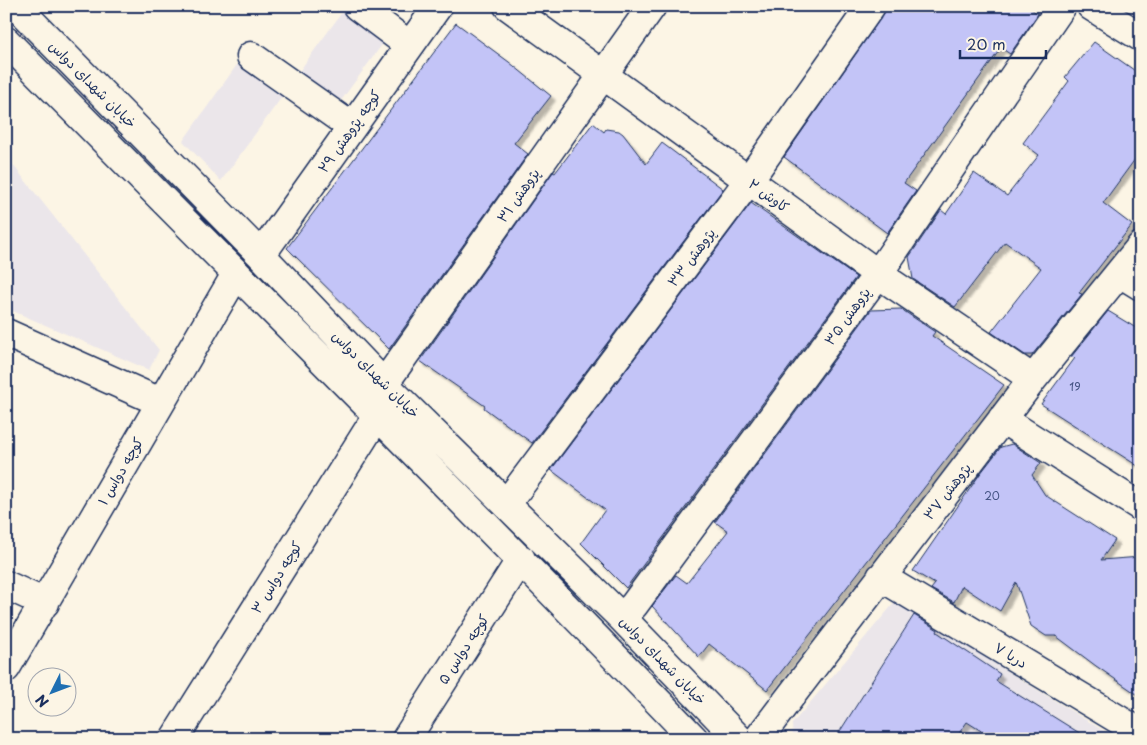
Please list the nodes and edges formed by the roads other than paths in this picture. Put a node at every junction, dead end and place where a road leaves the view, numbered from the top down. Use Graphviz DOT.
graph roads {
  1 [pos="16,6"];
  2 [pos="357,6"];
  3 [pos="438,6"];
  4 [pos="508,6"];
  5 [pos="652,6"];
  6 [pos="871,6"];
  7 [pos="1062,6"];
  8 [pos="1091,6"];
  9 [pos="1141,37"];
  10 [pos="6,41"];
  11 [pos="409,45"];
  12 [pos="251,56"];
  13 [pos="603,76"];
  14 [pos="352,127"];
  15 [pos="749,180"];
  16 [pos="1141,246"];
  17 [pos="261,255"];
  18 [pos="236,274"];
  19 [pos="878,274"];
  20 [pos="1130,280"];
  21 [pos="6,334"];
  22 [pos="1033,379"];
  23 [pos="384,384"];
  24 [pos="160,402"];
  25 [pos="377,416"];
  26 [pos="1002,419"];
  27 [pos="507,503"];
  28 [pos="1141,506"];
  29 [pos="521,559"];
  30 [pos="881,577"];
  31 [pos="6,585"];
  32 [pos="45,603"];
  33 [pos="622,618"];
  34 [pos="6,668"];
  35 [pos="1141,733"];
  36 [pos="174,739"];
  37 [pos="406,739"];
  38 [pos="694,739"];
  39 [pos="739,739"];
  40 [pos="758,739"];
  1 -- 17 [label="street, خیابان شهدای دواس"];
  2 -- 11 [label="street"];
  3 -- 11 [label="street, کوچه پژوهش ۲۹"];
  4 -- 13 [label="street, کاوش ۲"];
  5 -- 13 [label="street, پژوهش ۳۱"];
  6 -- 15 [label="street, پژوهش ۳۳"];
  7 -- 19 [label="street, پژوهش ۳۵"];
  8 -- 9 [label="street"];
  10 -- 18 [label="street, خیابان شهدای دواس"];
  11 -- 14 [label="street, کوچه پژوهش ۲۹"];
  12 -- 14 [label="street"];
  13 -- 15 [label="street, کاوش ۲"];
  13 -- 23 [label="street, پژوهش ۳۱"];
  14 -- 17 [label="street, کوچه پژوهش ۲۹"];
  15 -- 19 [label="street, کاوش ۲"];
  15 -- 27 [label="street, پژوهش ۳۳"];
  16 -- 20 [label="street, پژوهش ۳۷"];
  17 -- 23 [label="street, خیابان شهدای دواس"];
  18 -- 24 [label="street, کوچه دواس ۱"];
  18 -- 25 [label="street, خیابان شهدای دواس"];
  19 -- 22 [label="street, کاوش ۲"];
  19 -- 33 [label="street, پژوهش ۳۵"];
  20 -- 22 [label="street, پژوهش ۳۷"];
  21 -- 24 [label="street"];
  22 -- 26 [label="street, پژوهش ۳۷"];
  23 -- 27 [label="street, خیابان شهدای دواس"];
  24 -- 32 [label="street, کوچه دواس ۱"];
  25 -- 29 [label="street, خیابان شهدای دواس"];
  25 -- 36 [label="street, کوچه دواس ۳"];
  26 -- 28 [label="street"];
  26 -- 30 [label="street, پژوهش ۳۷"];
  27 -- 33 [label="street, خیابان شهدای دواس"];
  29 -- 37 [label="street, کوچه دواس ۵"];
  29 -- 38 [label="street, خیابان شهدای دواس"];
  30 -- 35 [label="street, دریا ۷"];
  30 -- 40 [label="street, پژوهش ۳۷"];
  31 -- 32 [label="street"];
  32 -- 34 [label="street, کوچه دواس ۱"];
  33 -- 39 [label="street, خیابان شهدای دواس"];
}
